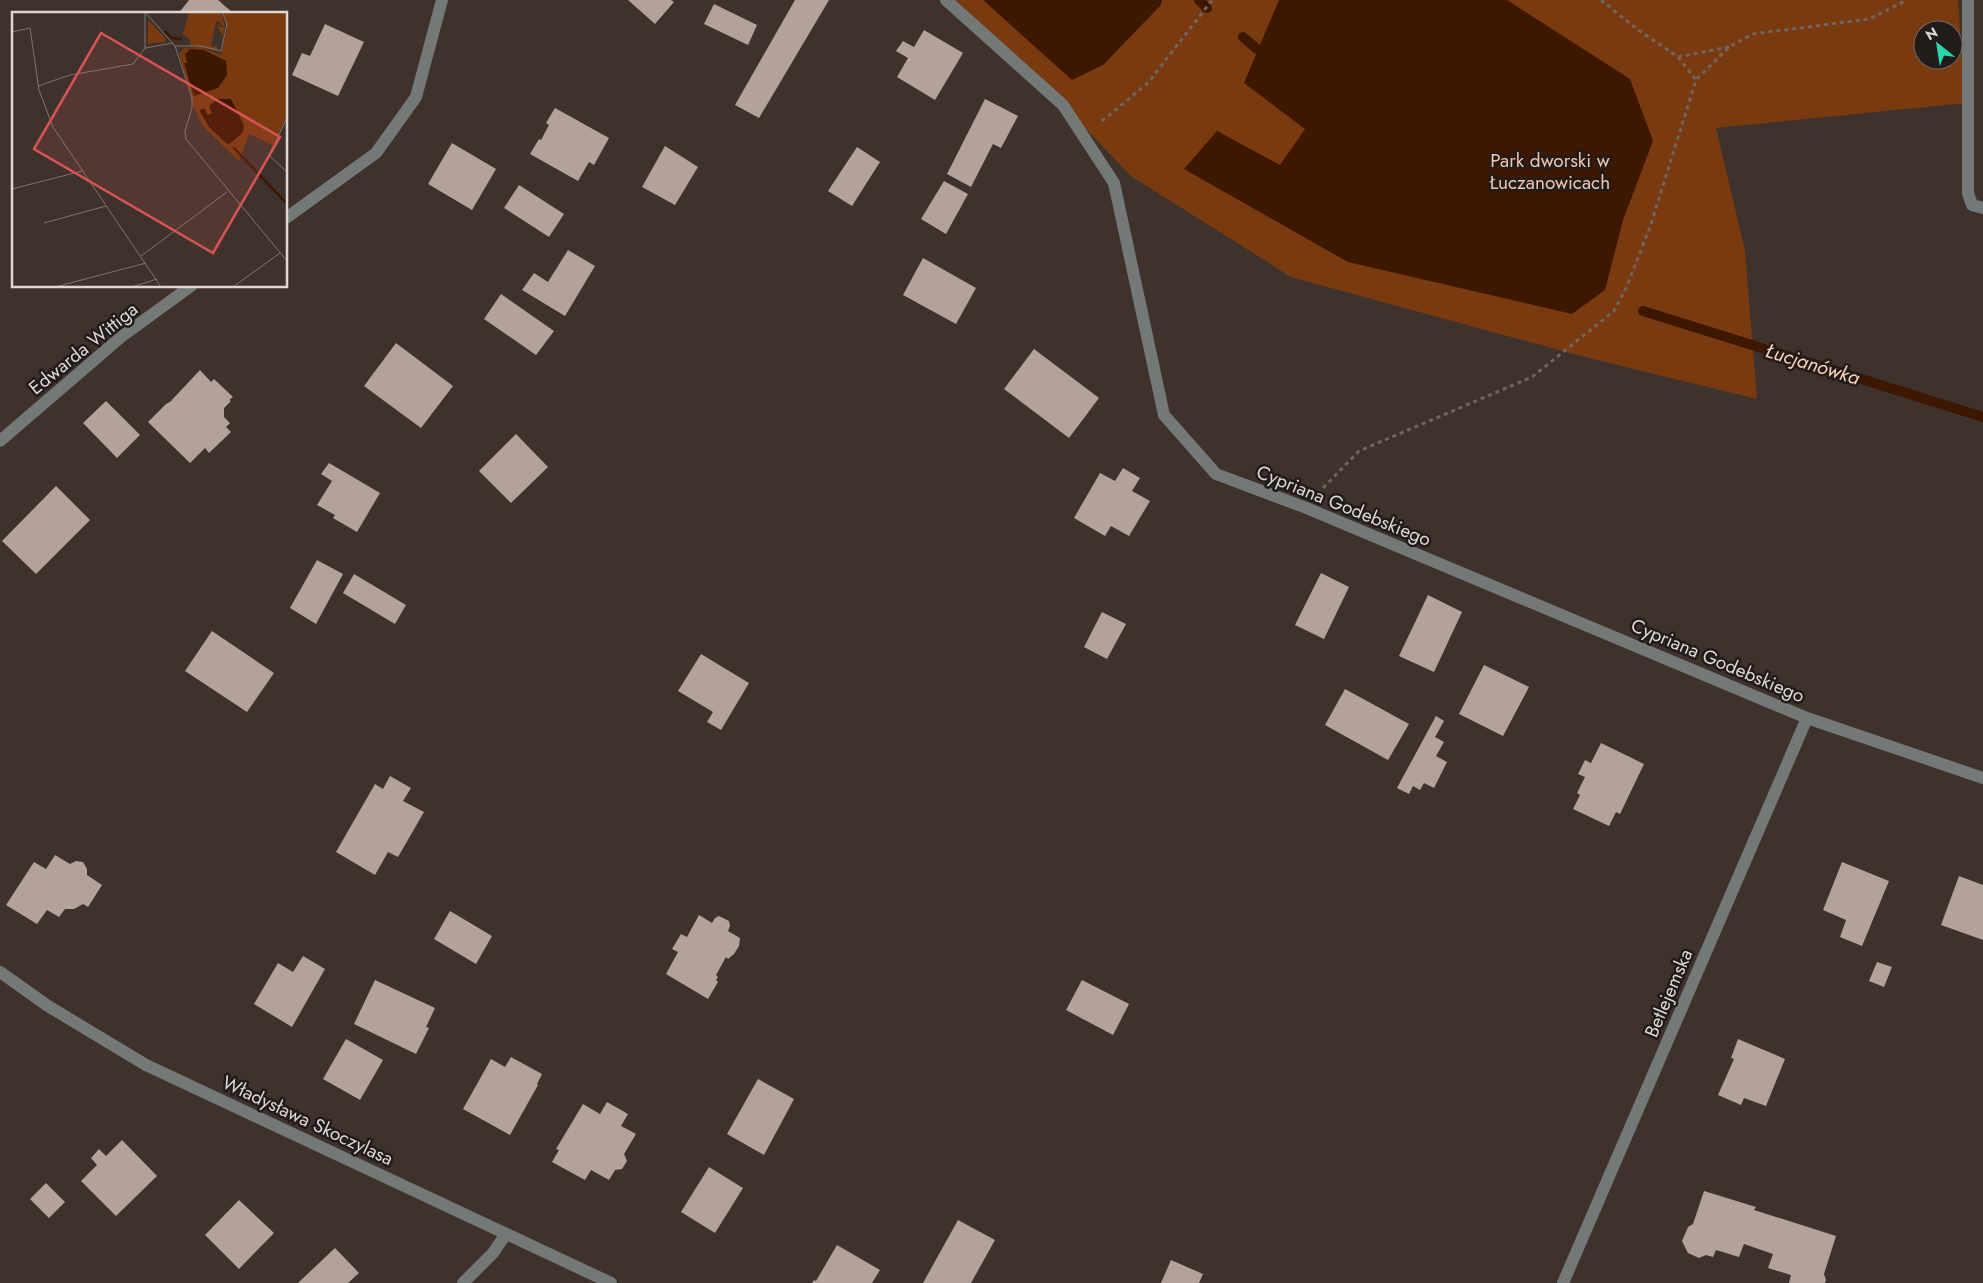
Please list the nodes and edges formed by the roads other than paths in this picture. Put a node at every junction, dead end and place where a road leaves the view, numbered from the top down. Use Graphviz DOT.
graph roads {
  1 [pos="442,0"];
  2 [pos="946,0"];
  3 [pos="1968,0"];
  4 [pos="1983,208"];
  5 [pos="288,217"];
  6 [pos="188,288"];
  7 [pos="0,441"];
  8 [pos="1807,718"];
  9 [pos="1983,778"];
  10 [pos="0,972"];
  11 [pos="506,1234"];
  12 [pos="463,1283"];
  13 [pos="611,1283"];
  14 [pos="1563,1283"];
  1 -- 5 [label="street"];
  2 -- 8 [label="street, Cypriana Godebskiego"];
  3 -- 4 [label="street"];
  6 -- 7 [label="street, Edwarda Wittiga"];
  8 -- 9 [label="street, Cypriana Godebskiego"];
  8 -- 14 [label="street, Betlejemska"];
  10 -- 11 [label="street, Władysława Skoczylasa"];
  11 -- 12 [label="street"];
  11 -- 13 [label="street, Władysława Skoczylasa"];
}
